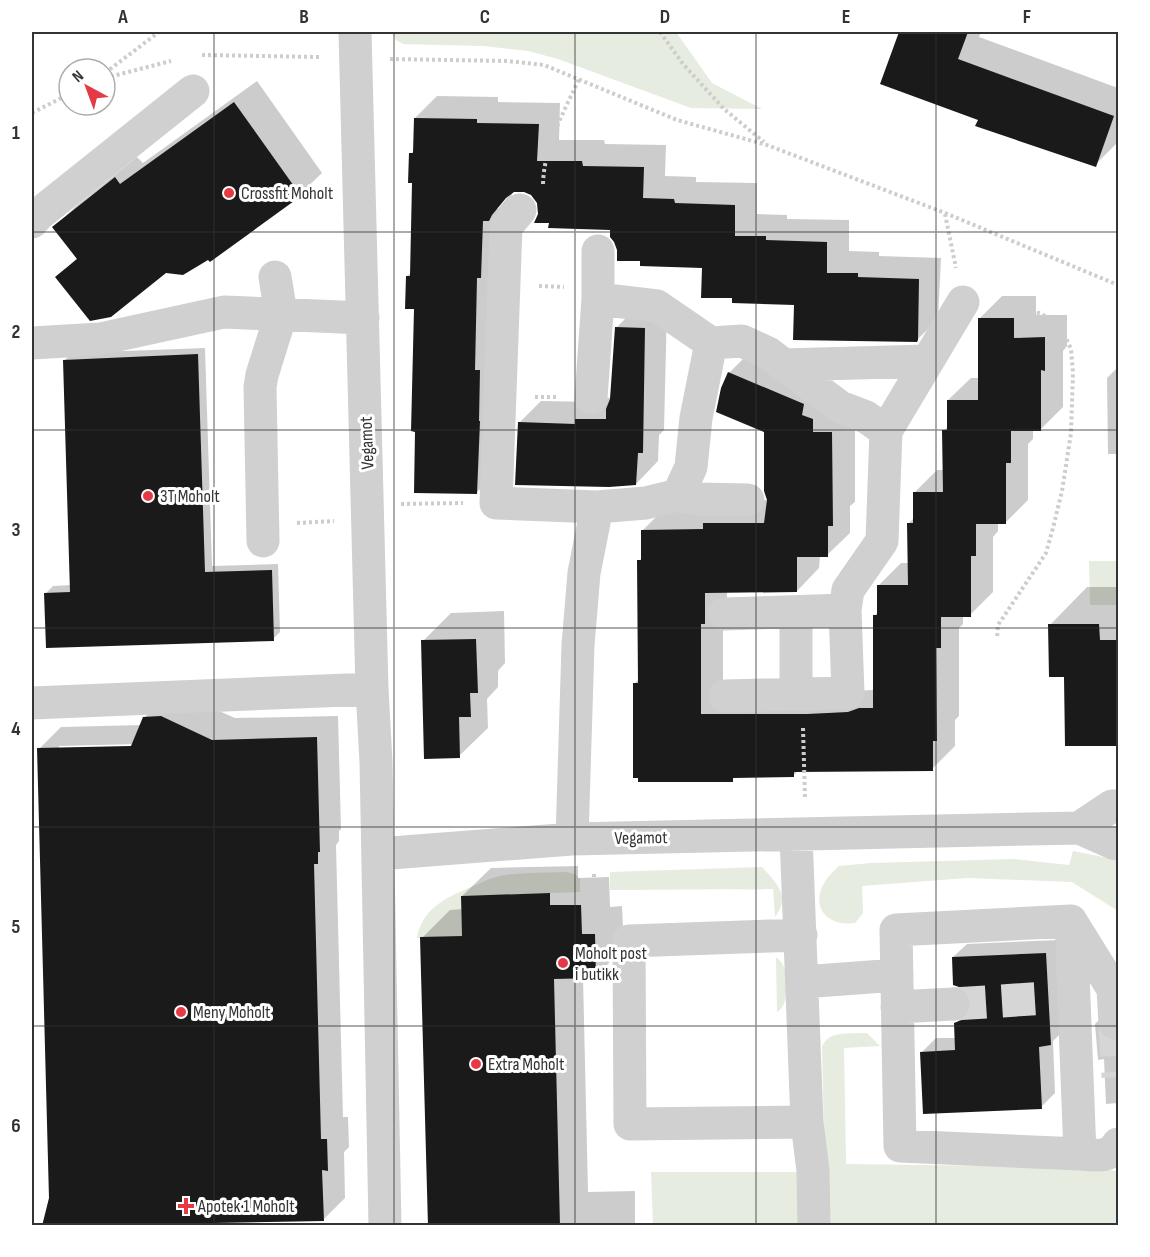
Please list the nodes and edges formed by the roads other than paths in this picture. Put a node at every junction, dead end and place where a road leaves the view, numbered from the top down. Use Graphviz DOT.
graph roads {
  1 [pos="355,32"];
  2 [pos="194,91"];
  3 [pos="520,210"];
  4 [pos="32,222"];
  5 [pos="598,252"];
  6 [pos="275,277"];
  7 [pos="585,294"];
  8 [pos="963,303"];
  9 [pos="281,314"];
  10 [pos="363,318"];
  11 [pos="32,343"];
  12 [pos="711,344"];
  13 [pos="927,361"];
  14 [pos="784,365"];
  15 [pos="579,397"];
  16 [pos="886,430"];
  17 [pos="678,495"];
  18 [pos="748,500"];
  19 [pos="597,507"];
  20 [pos="263,541"];
  21 [pos="845,610"];
  22 [pos="796,612"];
  23 [pos="724,614"];
  24 [pos="372,689"];
  25 [pos="803,694"];
  26 [pos="725,696"];
  27 [pos="32,703"];
  28 [pos="1119,806"];
  29 [pos="801,821"];
  30 [pos="1079,828"];
  31 [pos="572,839"];
  32 [pos="1119,843"];
  33 [pos="378,854"];
  34 [pos="1071,921"];
  35 [pos="801,935"];
  36 [pos="802,982"];
  37 [pos="897,991"];
  38 [pos="953,1004"];
  39 [pos="1115,1023"];
  40 [pos="807,1122"];
  41 [pos="1119,1144"];
  42 [pos="1080,1154"];
  43 [pos="385,1226"];
  44 [pos="814,1226"];
  1 -- 10 [label="street, Vegamot"];
  2 -- 4 [label="street"];
  3 -- 19 [label="street"];
  5 -- 7 [label="street"];
  6 -- 9 [label="street"];
  7 -- 12 [label="street"];
  7 -- 15 [label="street"];
  8 -- 13 [label="street"];
  9 -- 10 [label="street"];
  9 -- 11 [label="street"];
  9 -- 20 [label="street"];
  10 -- 24 [label="street, Vegamot"];
  12 -- 14 [label="street"];
  12 -- 17 [label="street"];
  13 -- 14 [label="street"];
  13 -- 16 [label="street"];
  14 -- 16 [label="street"];
  16 -- 21 [label="street"];
  17 -- 18 [label="street"];
  17 -- 19 [label="street"];
  19 -- 31 [label="street"];
  21 -- 22 [label="street"];
  21 -- 25 [label="street"];
  22 -- 23 [label="street"];
  22 -- 25 [label="street"];
  24 -- 27 [label="street"];
  24 -- 33 [label="street, Vegamot"];
  25 -- 26 [label="street"];
  28 -- 30 [label="street"];
  29 -- 30 [label="street, Vegamot"];
  29 -- 31 [label="street, Vegamot"];
  29 -- 35 [label="street"];
  30 -- 32 [label="street, Vegamot"];
  31 -- 33 [label="street, Vegamot"];
  33 -- 43 [label="street, Vegamot"];
  34 -- 37 [label="street"];
  34 -- 39 [label="street"];
  34 -- 42 [label="street"];
  35 -- 36 [label="street"];
  35 -- 40 [label="street"];
  36 -- 37 [label="street"];
  36 -- 40 [label="street"];
  37 -- 38 [label="street"];
  37 -- 42 [label="street"];
  40 -- 44 [label="street"];
  41 -- 42 [label="street"];
}
